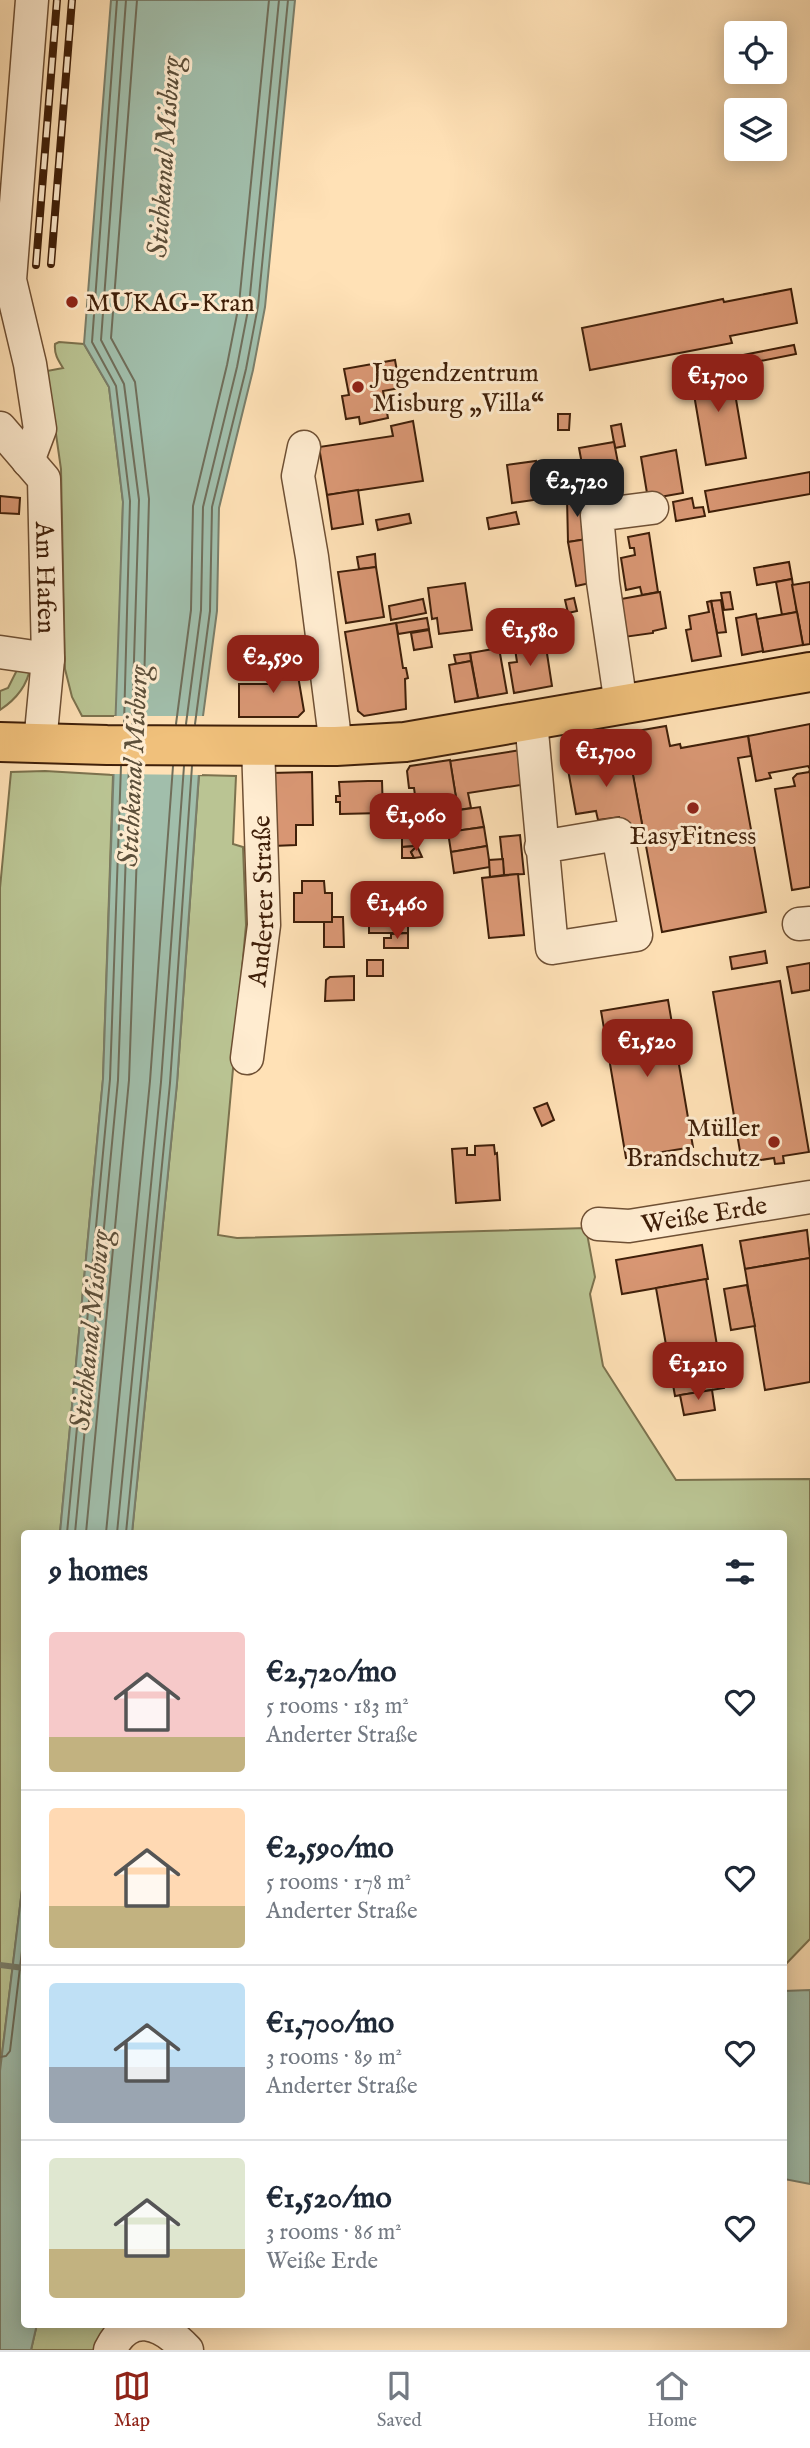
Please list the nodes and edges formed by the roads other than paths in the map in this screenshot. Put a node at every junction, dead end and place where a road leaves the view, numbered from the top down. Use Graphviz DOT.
graph roads {
  1 [pos="32,0"];
  2 [pos="5,280"];
  3 [pos="0,428"];
  4 [pos="304,447"];
  5 [pos="28,461"];
  6 [pos="652,508"];
  7 [pos="0,652"];
  8 [pos="48,659"];
  9 [pos="810,672"];
  10 [pos="621,705"];
  11 [pos="531,721"];
  12 [pos="0,742"];
  13 [pos="40,743"];
  14 [pos="240,745"];
  15 [pos="336,746"];
  16 [pos="541,847"];
  17 [pos="247,1058"];
  18 [pos="810,1197"];
  19 [pos="598,1224"];
  20 [pos="129,2328"];
  21 [pos="159,2328"];
  22 [pos="110,2350"];
  23 [pos="187,2350"];
  1 -- 2 [label="street"];
  2 -- 5 [label="street"];
  3 -- 5 [label="street, Am Hafen"];
  4 -- 15 [label="street"];
  5 -- 8 [label="street, Am Hafen"];
  6 -- 10 [label="street"];
  7 -- 8 [label="street"];
  8 -- 13 [label="street, Am Hafen"];
  9 -- 10 [label="main road"];
  10 -- 11 [label="main road"];
  11 -- 15 [label="main road"];
  11 -- 16 [label="street"];
  12 -- 13 [label="main road"];
  13 -- 14 [label="main road"];
  14 -- 15 [label="main road"];
  14 -- 17 [label="street, Anderter Straße"];
  18 -- 19 [label="street, Weiße Erde"];
  20 -- 22 [label="street"];
  21 -- 23 [label="street"];
}
